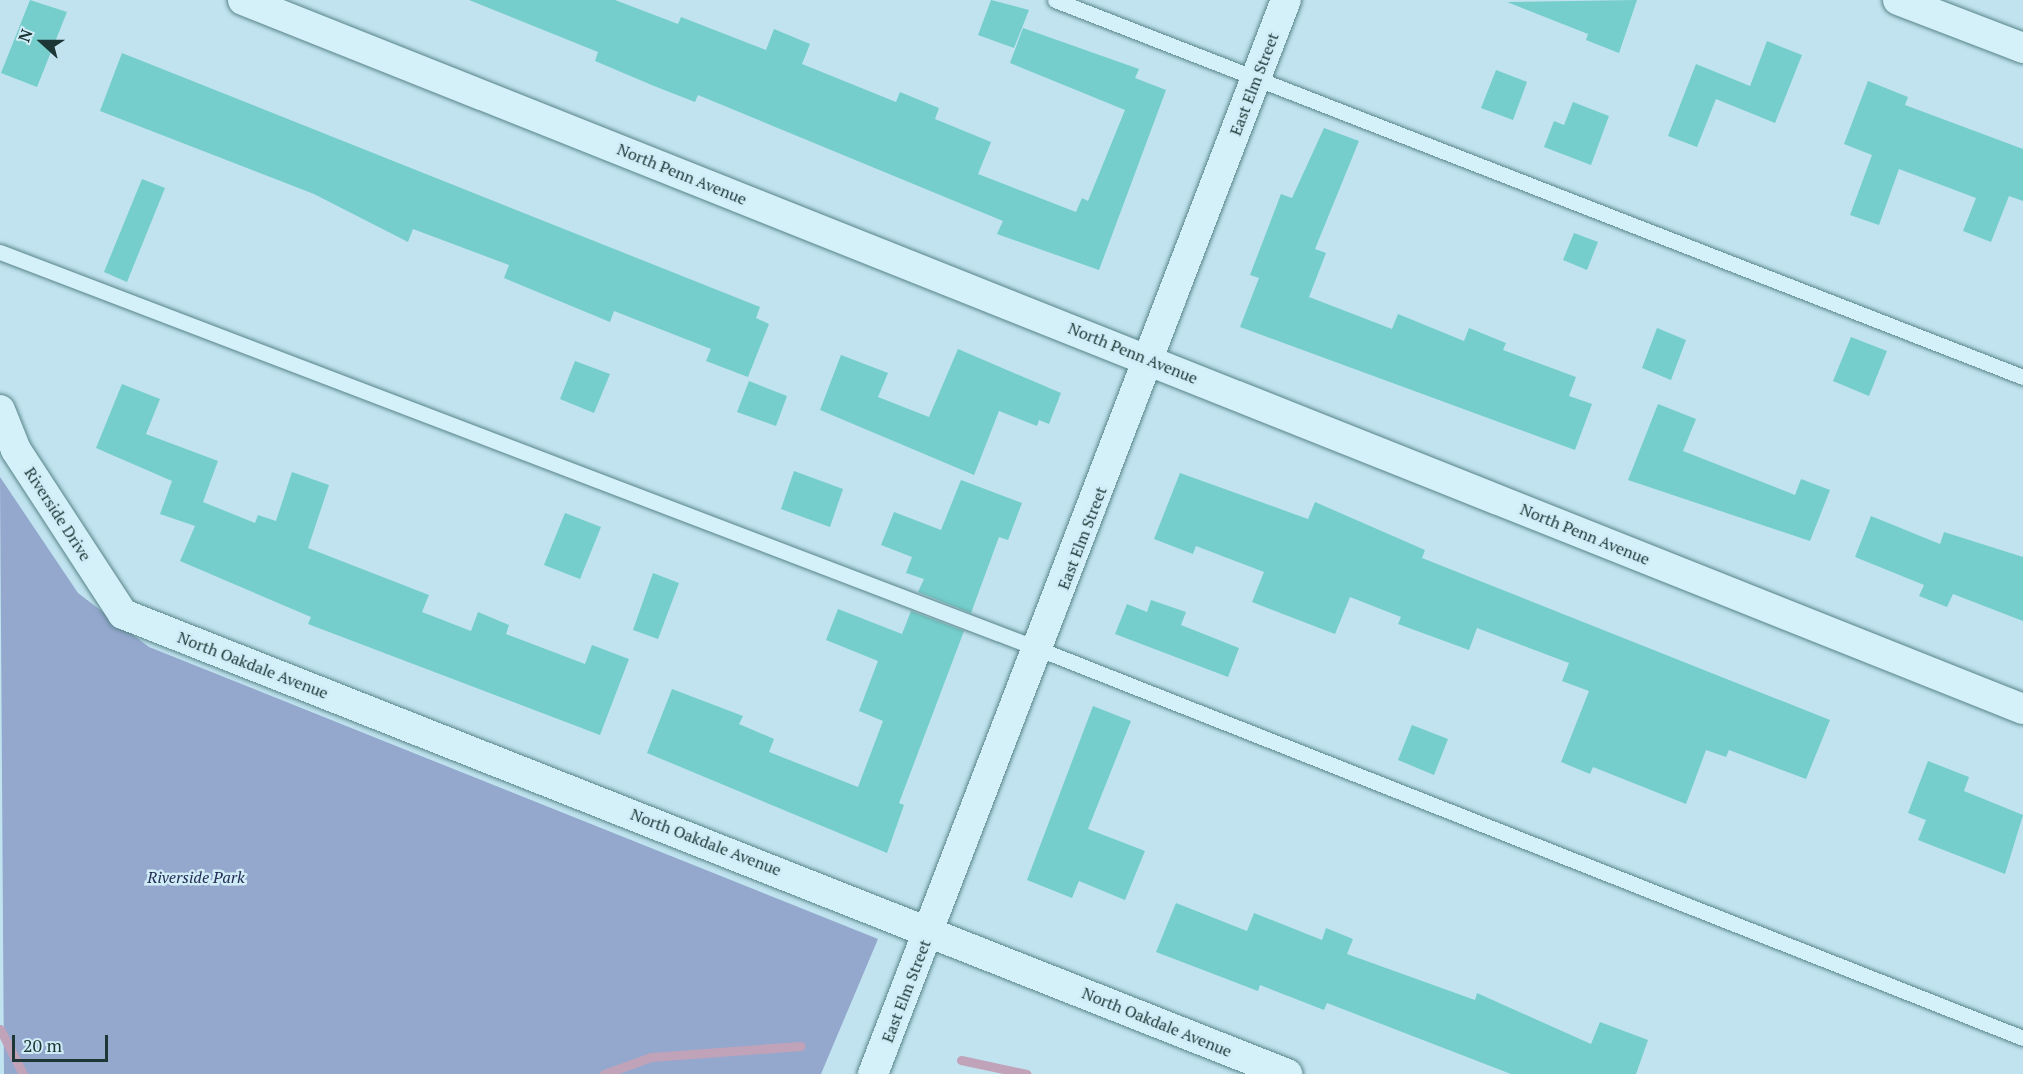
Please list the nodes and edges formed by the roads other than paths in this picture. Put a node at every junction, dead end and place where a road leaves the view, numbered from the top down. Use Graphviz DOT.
graph roads {
  1 [pos="243,0"];
  2 [pos="1055,0"];
  3 [pos="1286,0"];
  4 [pos="1898,0"];
  5 [pos="2023,48"];
  6 [pos="1256,79"];
  7 [pos="0,252"];
  8 [pos="1151,360"];
  9 [pos="2023,377"];
  10 [pos="0,410"];
  11 [pos="123,614"];
  12 [pos="1039,649"];
  13 [pos="2023,709"];
  14 [pos="930,930"];
  15 [pos="2023,1038"];
  16 [pos="873,1074"];
  17 [pos="1287,1074"];
  1 -- 8 [label="street, North Penn Avenue"];
  2 -- 6 [label="lane"];
  3 -- 6 [label="street, East Elm Street"];
  4 -- 5 [label="street"];
  6 -- 8 [label="street, East Elm Street"];
  6 -- 9 [label="lane"];
  7 -- 12 [label="lane"];
  8 -- 12 [label="street, East Elm Street"];
  8 -- 13 [label="street, North Penn Avenue"];
  10 -- 11 [label="street, Riverside Drive"];
  11 -- 14 [label="street, North Oakdale Avenue"];
  12 -- 14 [label="street, East Elm Street"];
  12 -- 15 [label="lane"];
  14 -- 16 [label="street, East Elm Street"];
  14 -- 17 [label="street, North Oakdale Avenue"];
}
